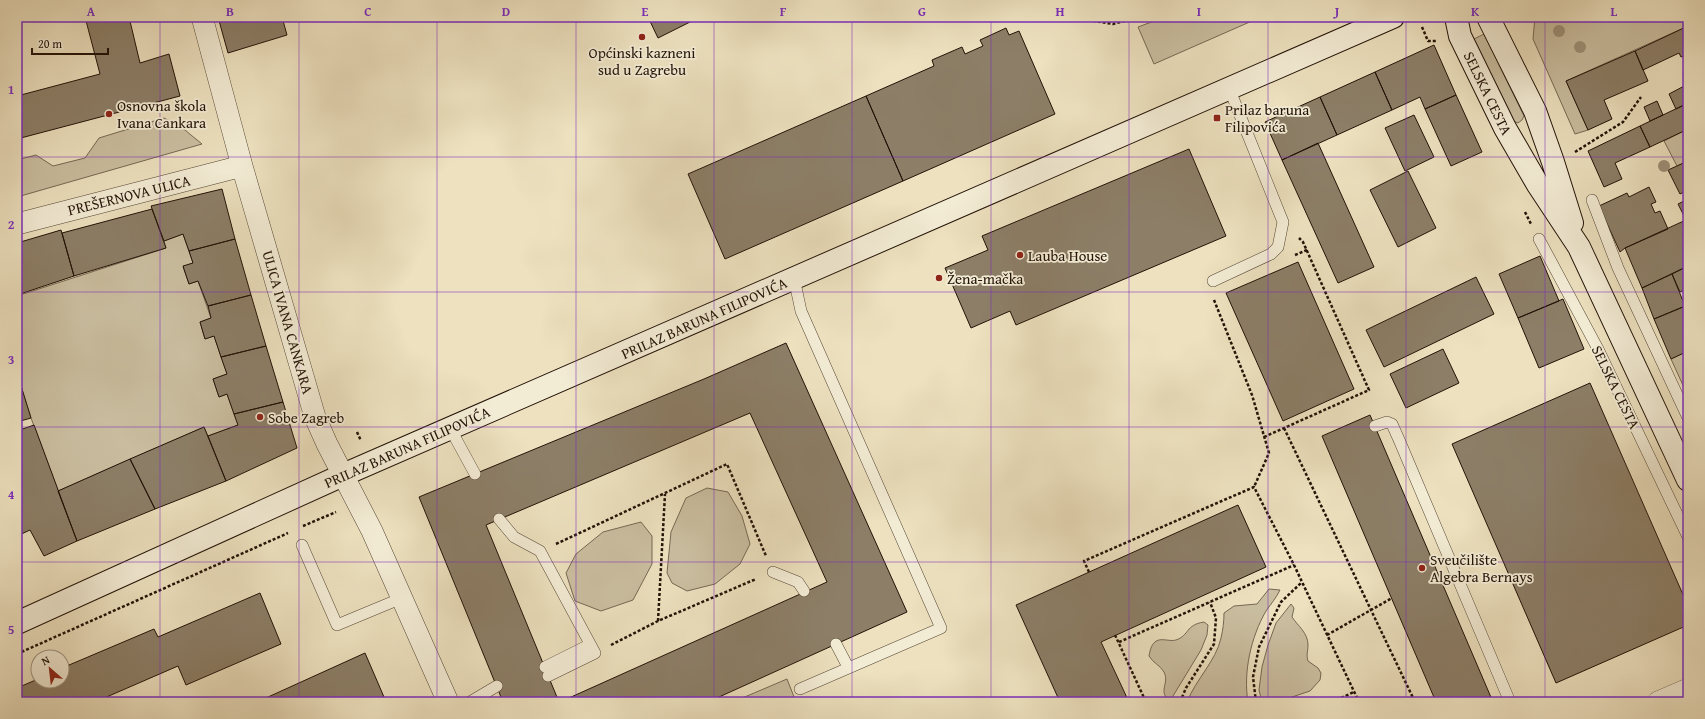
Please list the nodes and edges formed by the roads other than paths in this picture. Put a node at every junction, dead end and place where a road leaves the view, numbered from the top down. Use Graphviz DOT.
graph roads {
  1 [pos="202,17"];
  2 [pos="1393,17"];
  3 [pos="1456,17"];
  4 [pos="1488,17"];
  5 [pos="1229,88"];
  6 [pos="242,166"];
  7 [pos="1592,200"];
  8 [pos="17,224"];
  9 [pos="1539,239"];
  10 [pos="1579,247"];
  11 [pos="794,278"];
  12 [pos="1213,281"];
  13 [pos="1688,418"];
  14 [pos="1375,426"];
  15 [pos="450,428"];
  16 [pos="475,474"];
  17 [pos="343,475"];
  18 [pos="1688,480"];
  19 [pos="499,519"];
  20 [pos="1688,537"];
  21 [pos="302,545"];
  22 [pos="773,572"];
  23 [pos="804,591"];
  24 [pos="402,598"];
  25 [pos="17,623"];
  26 [pos="836,644"];
  27 [pos="585,647"];
  28 [pos="848,668"];
  29 [pos="497,686"];
  30 [pos="800,689"];
  31 [pos="1688,689"];
  32 [pos="448,702"];
  33 [pos="470,702"];
  34 [pos="1510,702"];
  35 [pos="1658,702"];
  1 -- 6 [label="street, ULICA IVANA CANKARA"];
  2 -- 5 [label="main road, PRILAZ BARUNA FILIPOVIĆA"];
  3 -- 10 [label="main road, SELSKA CESTA"];
  4 -- 10 [label="main road, SELSKA CESTA"];
  5 -- 11 [label="main road, PRILAZ BARUNA FILIPOVIĆA"];
  5 -- 12 [label="lane"];
  6 -- 8 [label="street, PREŠERNOVA ULICA"];
  6 -- 17 [label="street, ULICA IVANA CANKARA"];
  7 -- 13 [label="lane"];
  9 -- 20 [label="lane, SELSKA CESTA"];
  10 -- 18 [label="main road, SELSKA CESTA"];
  11 -- 15 [label="main road, PRILAZ BARUNA FILIPOVIĆA"];
  11 -- 28 [label="lane"];
  14 -- 34 [label="lane"];
  15 -- 16 [label="lane"];
  15 -- 17 [label="main road, PRILAZ BARUNA FILIPOVIĆA"];
  17 -- 24 [label="street, ULICA IVANA CANKARA"];
  17 -- 25 [label="main road, PRILAZ BARUNA FILIPOVIĆA"];
  19 -- 27 [label="lane"];
  21 -- 24 [label="lane"];
  22 -- 23 [label="lane"];
  24 -- 32 [label="street, ULICA IVANA CANKARA"];
  26 -- 28 [label="lane"];
  28 -- 30 [label="lane"];
  29 -- 33 [label="lane"];
  31 -- 35 [label="street"];
}
